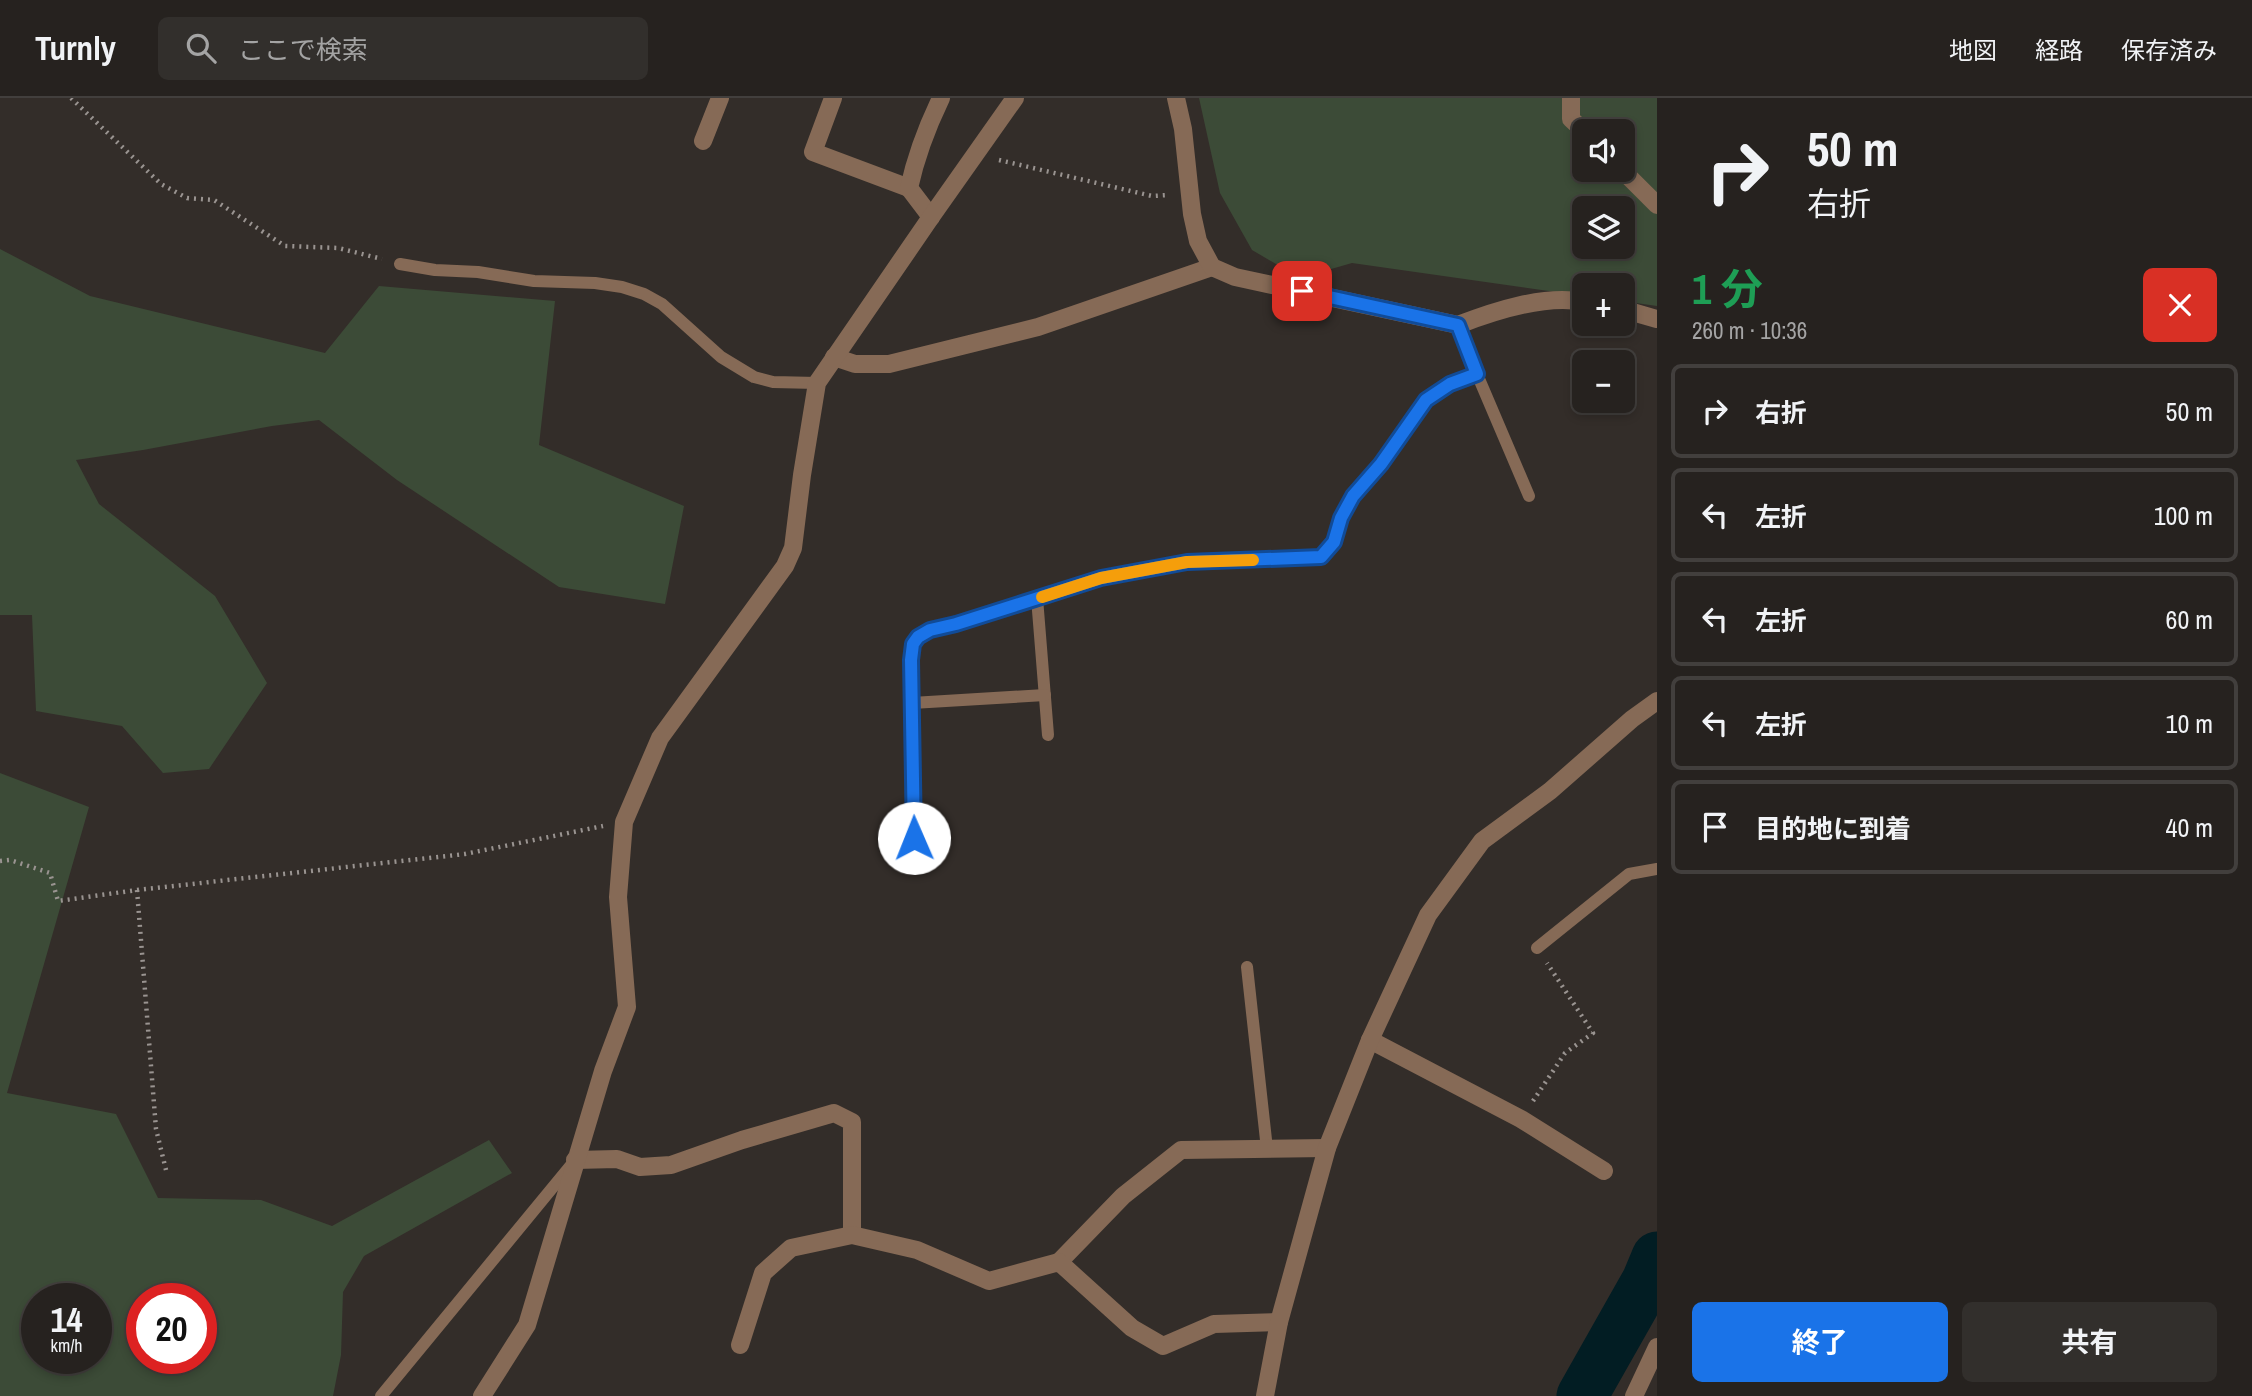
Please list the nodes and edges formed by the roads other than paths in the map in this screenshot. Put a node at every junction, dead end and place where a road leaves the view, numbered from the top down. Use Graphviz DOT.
graph roads {
  1 [pos="720,98"];
  2 [pos="833,98"];
  3 [pos="941,98"];
  4 [pos="1015,98"];
  5 [pos="1177,98"];
  6 [pos="1571,98"];
  7 [pos="1572,120"];
  8 [pos="703,141"];
  9 [pos="1634,182"];
  10 [pos="909,188"];
  11 [pos="1657,205"];
  12 [pos="931,217"];
  13 [pos="400,264"];
  14 [pos="1212,267"];
  15 [pos="1572,302"];
  16 [pos="1635,313"];
  17 [pos="1657,319"];
  18 [pos="1458,325"];
  19 [pos="834,357"];
  20 [pos="1477,374"];
  21 [pos="817,383"];
  22 [pos="1529,496"];
  23 [pos="1037,598"];
  24 [pos="1045,695"];
  25 [pos="1657,701"];
  26 [pos="912,703"];
  27 [pos="1048,735"];
  28 [pos="914,865"];
  29 [pos="1657,869"];
  30 [pos="1537,948"];
  31 [pos="1247,967"];
  32 [pos="1370,1040"];
  33 [pos="1327,1148"];
  34 [pos="1267,1149"];
  35 [pos="575,1160"];
  36 [pos="1604,1171"];
  37 [pos="852,1235"];
  38 [pos="1059,1262"];
  39 [pos="1279,1322"];
  40 [pos="740,1345"];
  41 [pos="1657,1347"];
  42 [pos="381,1396"];
  43 [pos="482,1396"];
  44 [pos="1265,1396"];
  45 [pos="1634,1396"];
  1 -- 8 [label="street"];
  2 -- 10 [label="street"];
  3 -- 10 [label="street"];
  4 -- 12 [label="street"];
  5 -- 14 [label="street"];
  6 -- 7 [label="street"];
  9 -- 11 [label="street"];
  10 -- 12 [label="street"];
  12 -- 19 [label="street"];
  13 -- 21 [label="lane"];
  14 -- 18 [label="street"];
  14 -- 19 [label="street"];
  15 -- 18 [label="street"];
  16 -- 17 [label="street"];
  18 -- 20 [label="lane"];
  19 -- 21 [label="street"];
  20 -- 22 [label="lane"];
  20 -- 23 [label="lane"];
  21 -- 35 [label="street"];
  23 -- 24 [label="lane"];
  23 -- 26 [label="lane"];
  24 -- 26 [label="lane"];
  24 -- 27 [label="lane"];
  25 -- 32 [label="street"];
  26 -- 28 [label="lane"];
  29 -- 30 [label="lane"];
  31 -- 34 [label="lane"];
  32 -- 33 [label="street"];
  32 -- 36 [label="street"];
  33 -- 34 [label="street"];
  33 -- 39 [label="street"];
  34 -- 38 [label="street"];
  35 -- 37 [label="street"];
  35 -- 42 [label="lane"];
  35 -- 43 [label="street"];
  37 -- 38 [label="street"];
  37 -- 40 [label="street"];
  38 -- 39 [label="street"];
  39 -- 44 [label="street"];
  41 -- 45 [label="street"];
}
